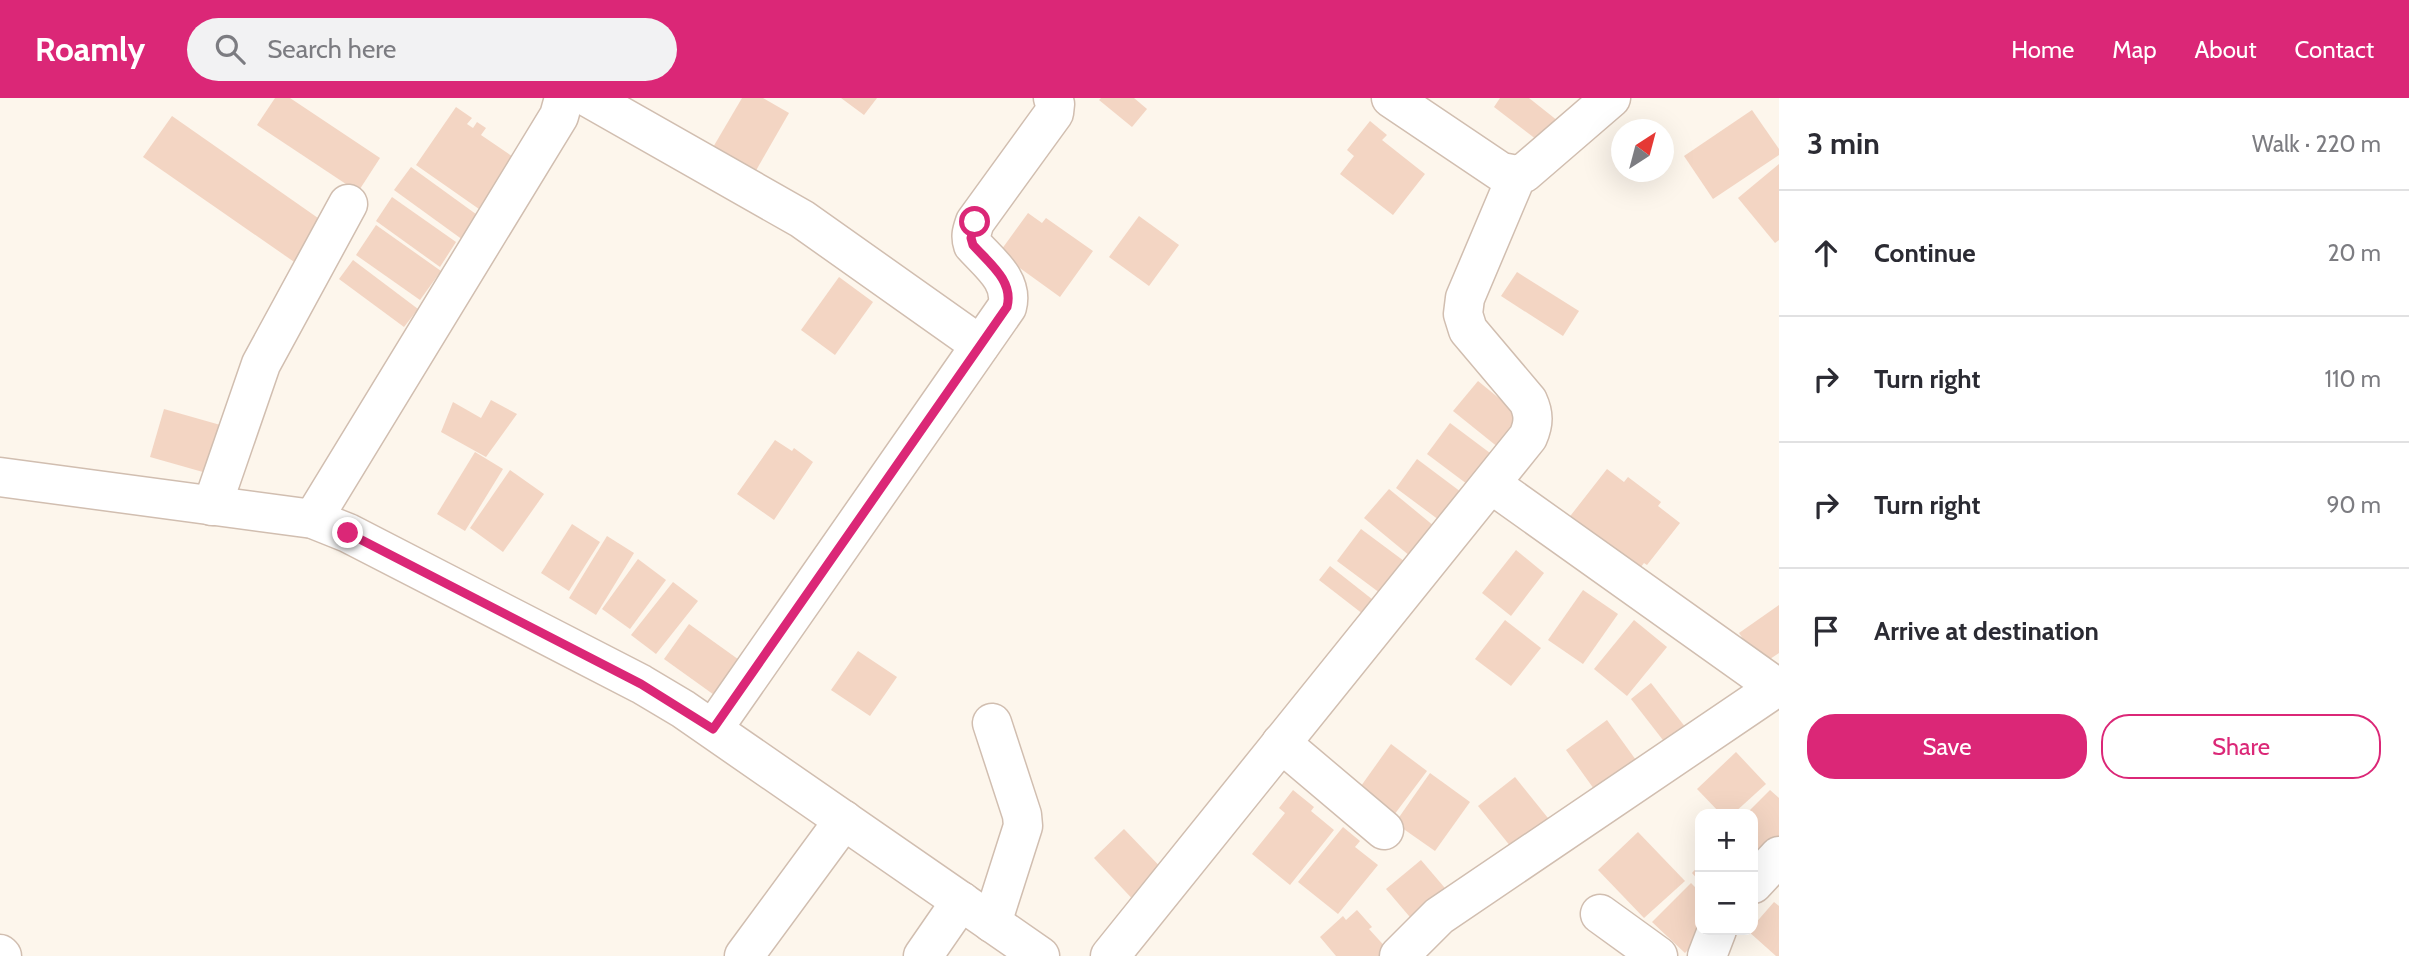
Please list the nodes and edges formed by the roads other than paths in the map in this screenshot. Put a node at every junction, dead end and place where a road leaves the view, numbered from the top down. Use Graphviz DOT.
graph roads {
  1 [pos="564,98"];
  2 [pos="589,98"];
  3 [pos="1053,98"];
  4 [pos="1391,98"];
  5 [pos="1611,98"];
  6 [pos="1517,176"];
  7 [pos="348,204"];
  8 [pos="980,345"];
  9 [pos="0,477"];
  10 [pos="1491,484"];
  11 [pos="212,506"];
  12 [pos="313,519"];
  13 [pos="1778,688"];
  14 [pos="992,723"];
  15 [pos="713,729"];
  16 [pos="1281,743"];
  17 [pos="844,820"];
  18 [pos="1384,830"];
  19 [pos="1779,856"];
  20 [pos="1758,879"];
  21 [pos="961,901"];
  22 [pos="1600,914"];
  23 [pos="992,923"];
  24 [pos="1715,935"];
  25 [pos="1403,955"];
  26 [pos="744,956"];
  27 [pos="923,956"];
  28 [pos="1040,956"];
  29 [pos="1110,956"];
  30 [pos="1658,956"];
  31 [pos="1707,956"];
  1 -- 12 [label="street"];
  2 -- 8 [label="street"];
  3 -- 8 [label="street"];
  4 -- 6 [label="street"];
  5 -- 6 [label="street"];
  6 -- 10 [label="street"];
  7 -- 11 [label="street"];
  8 -- 15 [label="street"];
  9 -- 11 [label="street"];
  10 -- 13 [label="street"];
  10 -- 16 [label="street"];
  11 -- 12 [label="street"];
  12 -- 15 [label="street"];
  13 -- 25 [label="street"];
  14 -- 23 [label="street"];
  15 -- 17 [label="street"];
  16 -- 18 [label="street"];
  16 -- 29 [label="street"];
  17 -- 21 [label="street"];
  17 -- 26 [label="street"];
  19 -- 20 [label="street"];
  21 -- 23 [label="street"];
  21 -- 27 [label="street"];
  22 -- 30 [label="street"];
  23 -- 28 [label="street"];
  24 -- 31 [label="street"];
}
